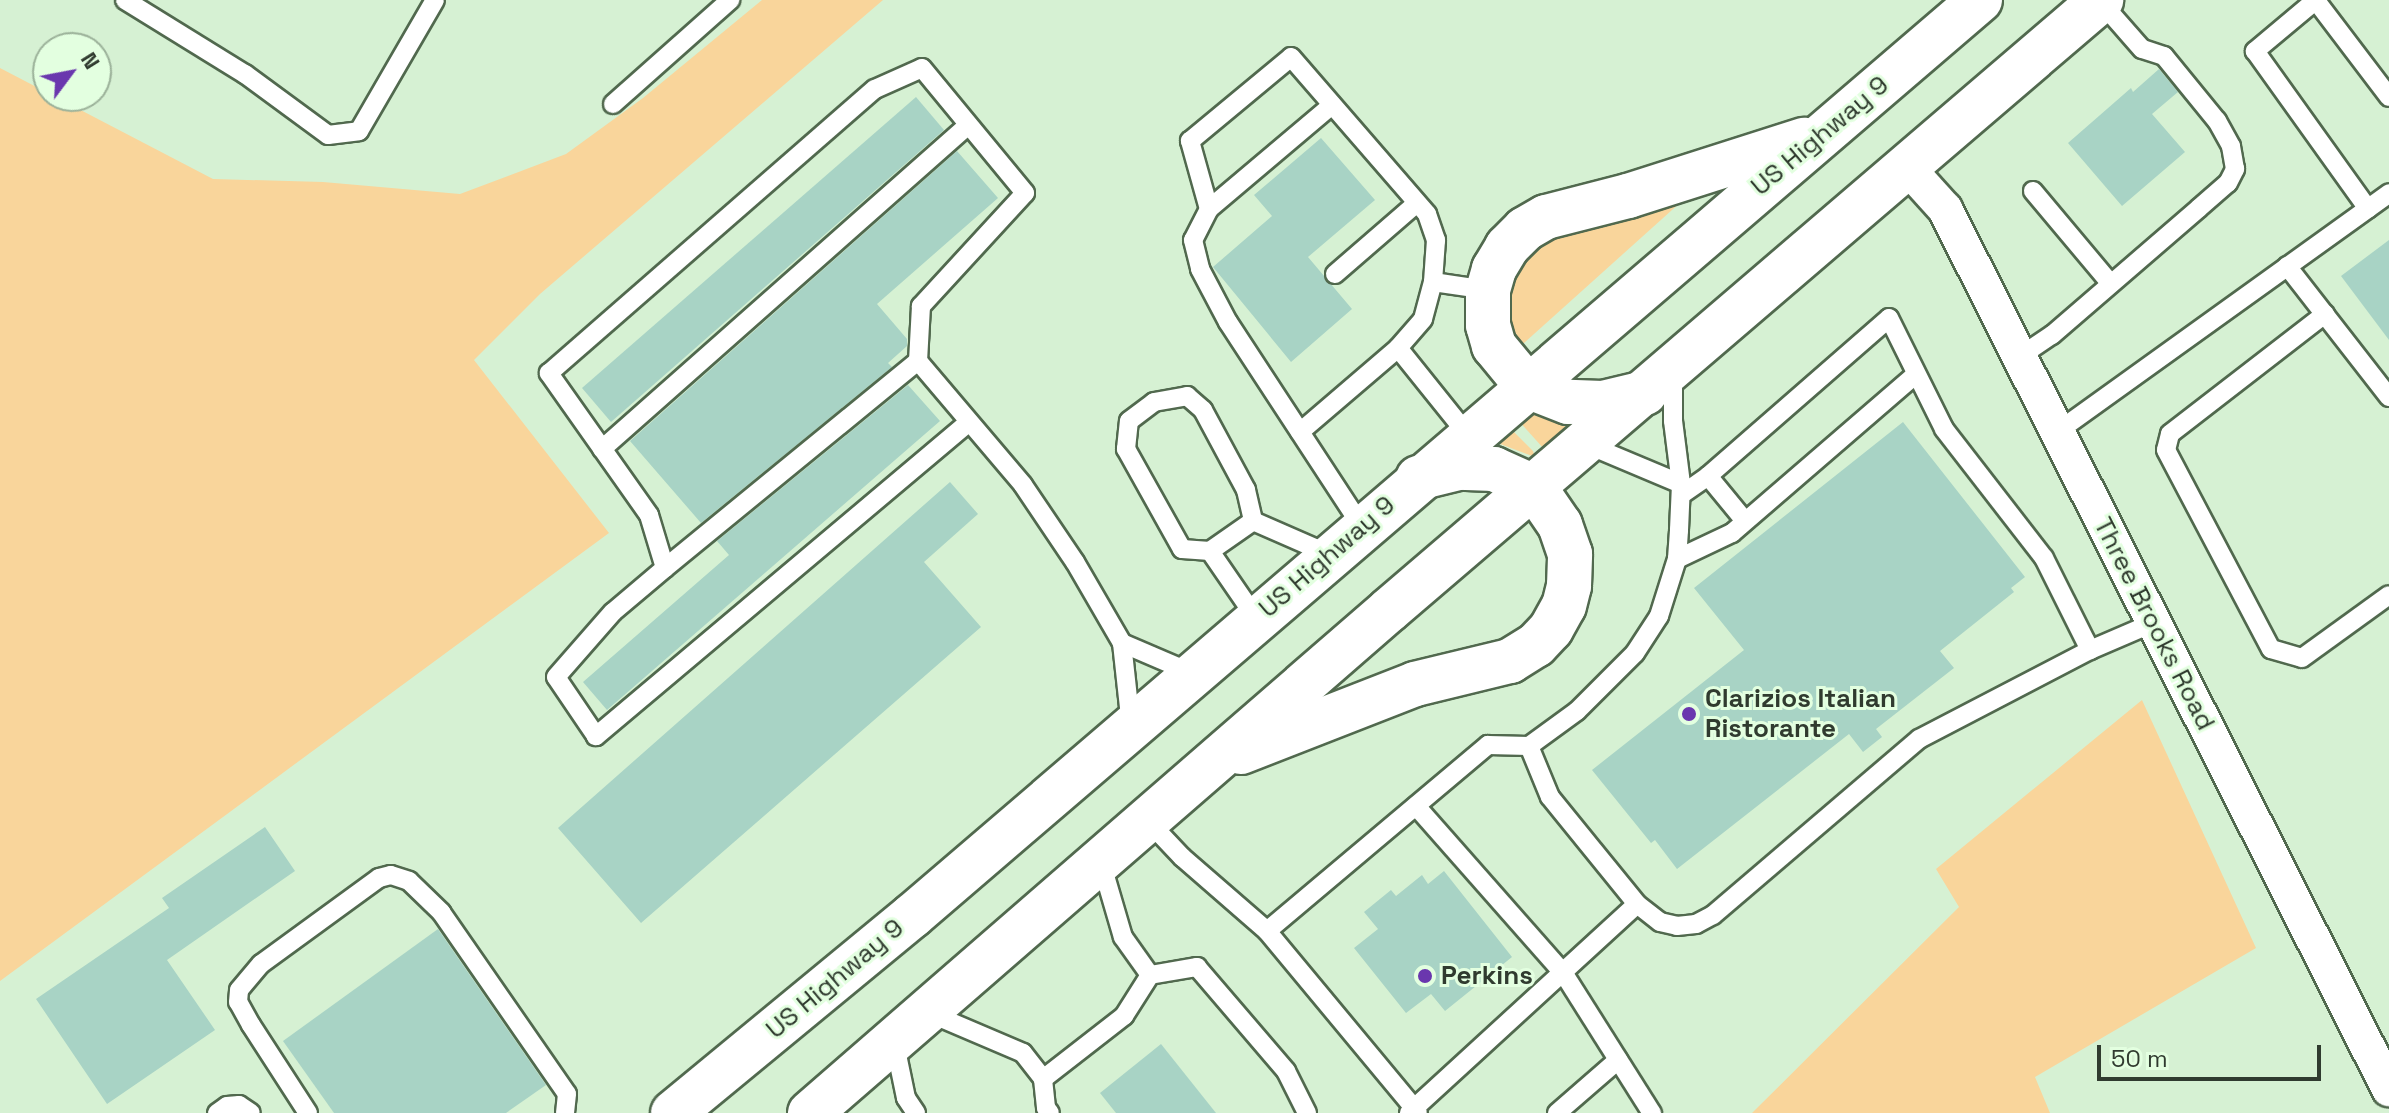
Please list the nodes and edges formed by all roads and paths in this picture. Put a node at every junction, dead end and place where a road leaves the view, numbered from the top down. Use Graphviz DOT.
graph roads {
  1 [pos="125,0"];
  2 [pos="435,0"];
  3 [pos="730,0"];
  4 [pos="1980,0"];
  5 [pos="2101,0"];
  6 [pos="2317,1"];
  7 [pos="2389,97"];
  8 [pos="613,104"];
  9 [pos="1332,105"];
  10 [pos="968,125"];
  11 [pos="1823,134"];
  12 [pos="1907,167"];
  13 [pos="2033,191"];
  14 [pos="2389,193"];
  15 [pos="1417,203"];
  16 [pos="2368,209"];
  17 [pos="1204,217"];
  18 [pos="2287,266"];
  19 [pos="1335,274"];
  20 [pos="1433,282"];
  21 [pos="2111,284"];
  22 [pos="1488,290"];
  23 [pos="2325,314"];
  24 [pos="1398,348"];
  25 [pos="2019,357"];
  26 [pos="918,361"];
  27 [pos="1916,374"];
  28 [pos="1659,381"];
  29 [pos="1527,386"];
  30 [pos="2389,397"];
  31 [pos="969,422"];
  32 [pos="1300,432"];
  33 [pos="2057,432"];
  34 [pos="1468,435"];
  35 [pos="1586,444"];
  36 [pos="602,449"];
  37 [pos="1708,476"];
  38 [pos="1418,478"];
  39 [pos="1534,487"];
  40 [pos="1681,490"];
  41 [pos="1253,521"];
  42 [pos="1745,521"];
  43 [pos="1347,541"];
  44 [pos="1210,551"];
  45 [pos="1677,559"];
  46 [pos="665,568"];
  47 [pos="2389,595"];
  48 [pos="1256,618"];
  49 [pos="2153,623"];
  50 [pos="1122,643"];
  51 [pos="2090,650"];
  52 [pos="1192,673"];
  53 [pos="1131,728"];
  54 [pos="1529,746"];
  55 [pos="1213,763"];
  56 [pos="1416,806"];
  57 [pos="1148,821"];
  58 [pos="1100,860"];
  59 [pos="1637,904"];
  60 [pos="1267,931"];
  61 [pos="1564,974"];
  62 [pos="1150,975"];
  63 [pos="909,1025"];
  64 [pos="2379,1046"];
  65 [pos="1618,1060"];
  66 [pos="1043,1079"];
  67 [pos="2389,1089"];
  68 [pos="1414,1111"];
  69 [pos="217,1113"];
  70 [pos="251,1113"];
  71 [pos="308,1113"];
  72 [pos="565,1113"];
  73 [pos="673,1113"];
  74 [pos="810,1113"];
  75 [pos="916,1113"];
  76 [pos="1050,1113"];
  77 [pos="1307,1113"];
  78 [pos="1557,1113"];
  79 [pos="1652,1113"];
  1 -- 2 [label="lane"];
  3 -- 8 [label="lane"];
  4 -- 11 [label="highway, US Highway 9"];
  5 -- 12 [label="highway"];
  5 -- 21 [label="lane"];
  6 -- 7 [label="lane"];
  6 -- 16 [label="lane"];
  9 -- 15 [label="lane"];
  9 -- 17 [label="lane"];
  9 -- 17 [label="lane"];
  10 -- 26 [label="lane"];
  10 -- 36 [label="lane"];
  10 -- 36 [label="lane"];
  11 -- 22 [label="highway"];
  11 -- 29 [label="highway, US Highway 9"];
  12 -- 25 [label="street, Three Brooks Road"];
  12 -- 28 [label="highway"];
  13 -- 21 [label="lane"];
  14 -- 16 [label="lane"];
  15 -- 19 [label="lane"];
  15 -- 20 [label="lane"];
  16 -- 18 [label="lane"];
  17 -- 32 [label="lane"];
  18 -- 23 [label="lane"];
  18 -- 33 [label="lane"];
  20 -- 22 [label="lane"];
  20 -- 24 [label="lane"];
  21 -- 25 [label="lane"];
  22 -- 29 [label="highway"];
  23 -- 30 [label="lane"];
  23 -- 47 [label="lane"];
  24 -- 32 [label="lane"];
  24 -- 34 [label="lane"];
  25 -- 33 [label="street, Three Brooks Road"];
  26 -- 31 [label="lane"];
  26 -- 46 [label="lane"];
  27 -- 37 [label="lane"];
  27 -- 42 [label="lane"];
  27 -- 51 [label="lane"];
  28 -- 29 [label="highway"];
  28 -- 35 [label="highway"];
  28 -- 40 [label="lane"];
  29 -- 34 [label="highway, US Highway 9"];
  31 -- 46 [label="lane"];
  31 -- 50 [label="lane"];
  32 -- 43 [label="lane"];
  33 -- 49 [label="street, Three Brooks Road"];
  34 -- 38 [label="highway, US Highway 9"];
  35 -- 39 [label="highway"];
  35 -- 40 [label="lane"];
  36 -- 46 [label="lane"];
  37 -- 40 [label="lane"];
  37 -- 42 [label="lane"];
  38 -- 39 [label="highway"];
  38 -- 43 [label="highway, US Highway 9"];
  39 -- 55 [label="highway"];
  39 -- 55 [label="highway"];
  40 -- 45 [label="lane"];
  41 -- 43 [label="lane"];
  41 -- 44 [label="lane"];
  41 -- 44 [label="lane"];
  42 -- 45 [label="lane"];
  43 -- 48 [label="highway, US Highway 9"];
  44 -- 48 [label="lane"];
  45 -- 54 [label="lane"];
  48 -- 52 [label="highway, US Highway 9"];
  49 -- 51 [label="lane"];
  49 -- 64 [label="street, Three Brooks Road"];
  50 -- 52 [label="lane"];
  50 -- 53 [label="lane"];
  51 -- 59 [label="lane"];
  52 -- 53 [label="highway, US Highway 9"];
  53 -- 73 [label="highway, US Highway 9"];
  54 -- 56 [label="lane"];
  54 -- 59 [label="lane"];
  55 -- 57 [label="highway"];
  56 -- 60 [label="lane"];
  56 -- 61 [label="lane"];
  57 -- 58 [label="highway"];
  57 -- 60 [label="lane"];
  58 -- 62 [label="lane"];
  58 -- 63 [label="highway"];
  59 -- 61 [label="lane"];
  60 -- 68 [label="lane"];
  61 -- 65 [label="lane"];
  61 -- 68 [label="lane"];
  62 -- 66 [label="lane"];
  62 -- 77 [label="lane"];
  63 -- 66 [label="lane"];
  63 -- 74 [label="highway"];
  63 -- 75 [label="lane"];
  64 -- 67 [label="street, Three Brooks Road"];
  65 -- 78 [label="lane"];
  65 -- 79 [label="lane"];
  66 -- 76 [label="lane"];
  69 -- 70 [label="lane"];
  71 -- 72 [label="lane"];
}
